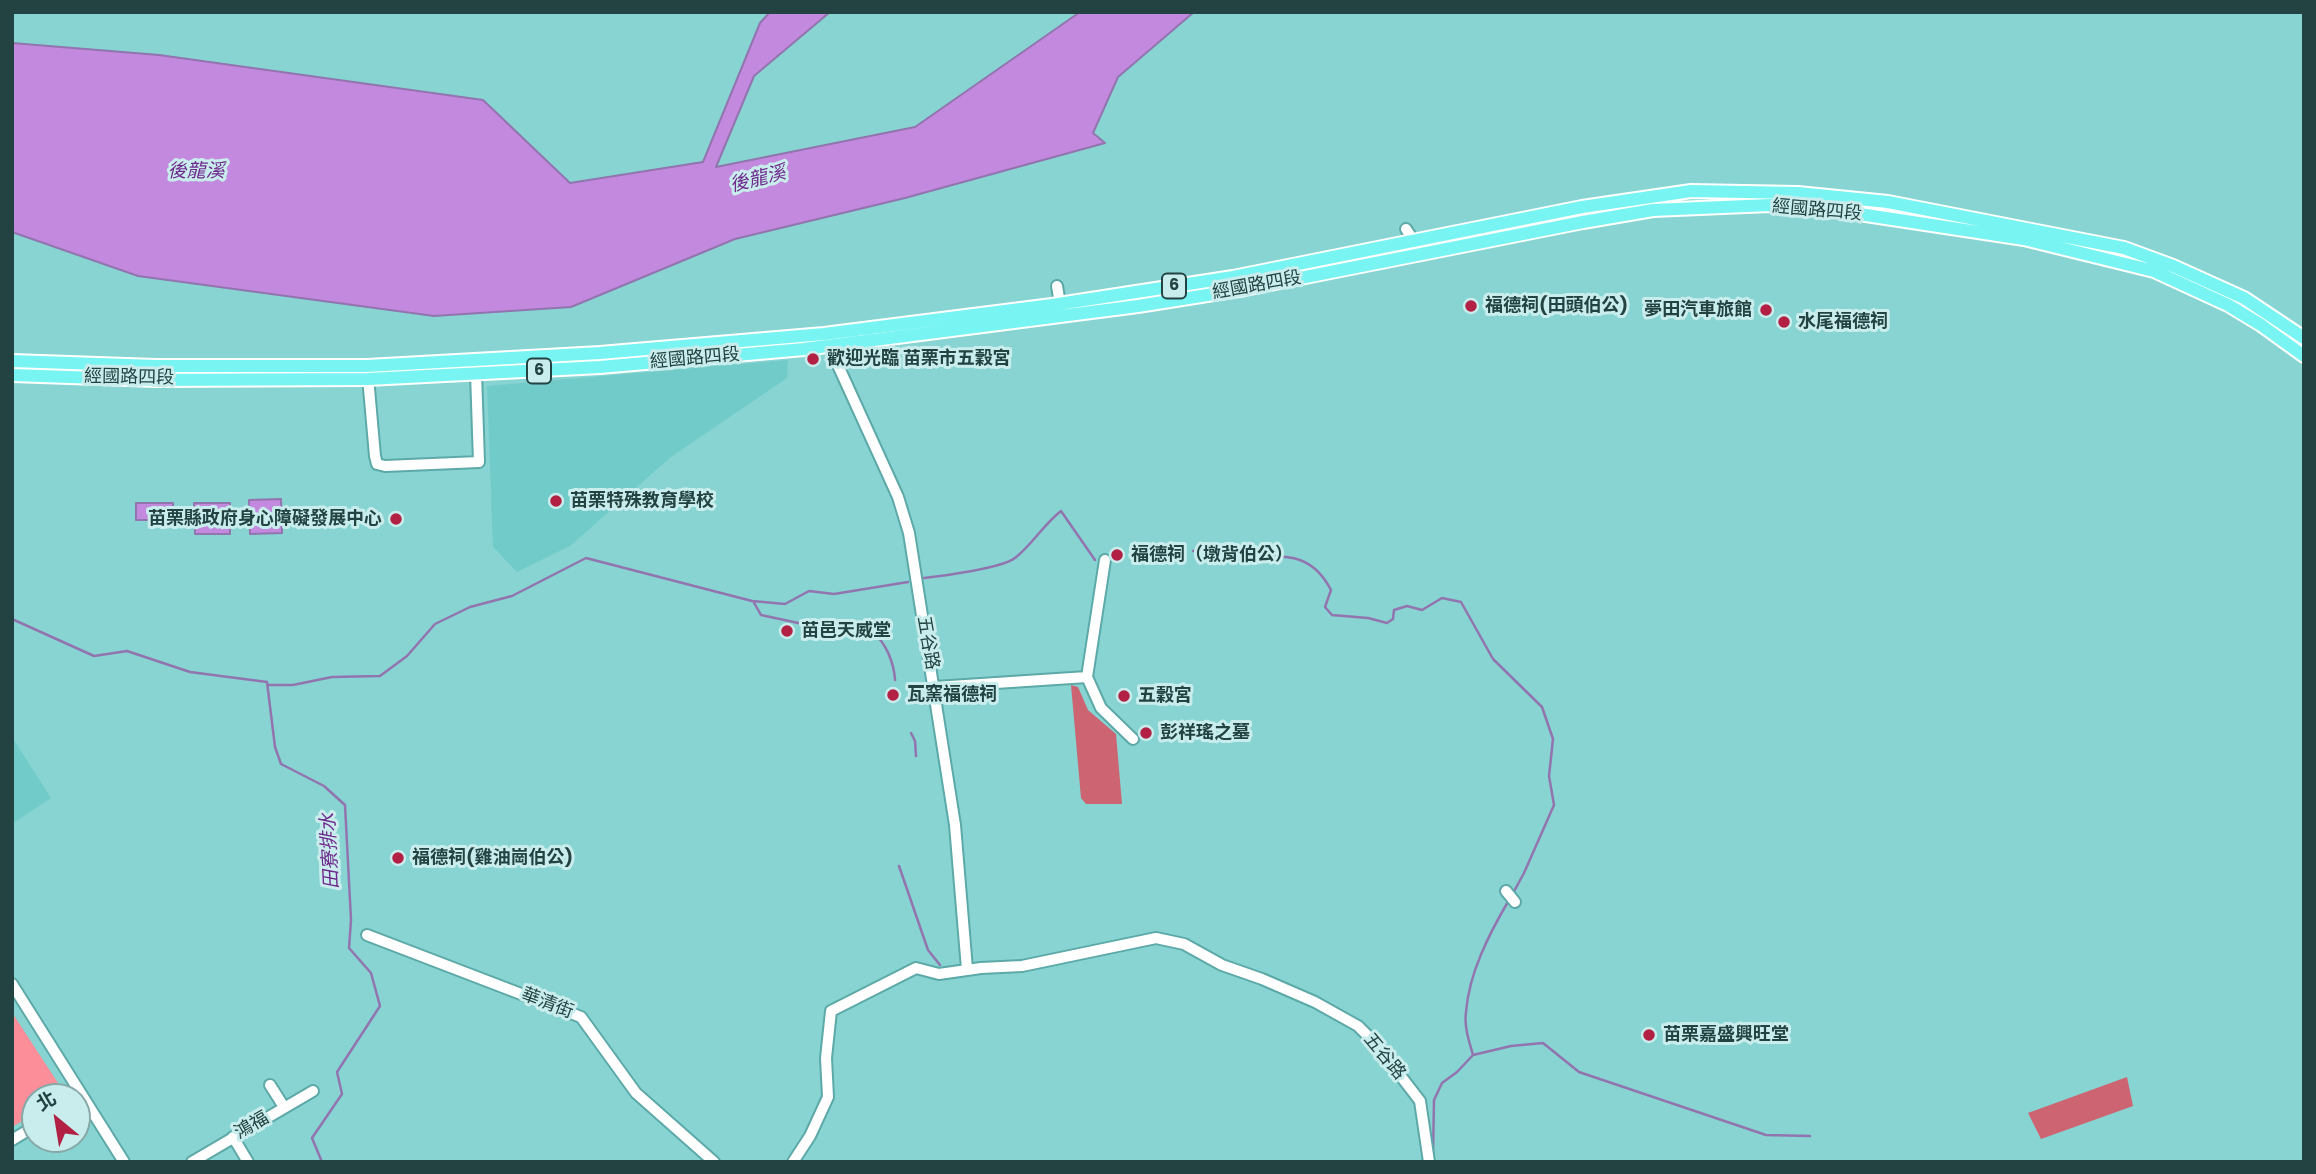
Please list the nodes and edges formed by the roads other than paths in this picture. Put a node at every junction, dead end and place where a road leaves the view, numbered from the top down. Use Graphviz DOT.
graph roads {
  1 [pos="1406,229"];
  2 [pos="1411,242"];
  3 [pos="1413,256"];
  4 [pos="1058,286"];
  5 [pos="1061,310"];
  6 [pos="2304,338"];
  7 [pos="826,340"];
  8 [pos="2304,356"];
  9 [pos="12,361"];
  10 [pos="368,373"];
  11 [pos="476,373"];
  12 [pos="12,375"];
  13 [pos="1105,560"];
  14 [pos="1087,677"];
  15 [pos="935,687"];
  16 [pos="1133,739"];
  17 [pos="1506,891"];
  18 [pos="1515,902"];
  19 [pos="368,935"];
  20 [pos="967,969"];
  21 [pos="12,984"];
  22 [pos="71,1083"];
  23 [pos="270,1084"];
  24 [pos="313,1091"];
  25 [pos="284,1108"];
  26 [pos="91,1115"];
  27 [pos="233,1137"];
  28 [pos="124,1162"];
  29 [pos="192,1162"];
  30 [pos="248,1162"];
  31 [pos="713,1162"];
  32 [pos="793,1162"];
  33 [pos="1429,1162"];
  1 -- 2 [label="street"];
  2 -- 3 [label="street"];
  2 -- 5 [label="main road, 經國路四段 / 6"];
  2 -- 6 [label="main road, 經國路四段 / 6"];
  3 -- 5 [label="main road, 經國路四段 / 6"];
  3 -- 8 [label="main road, 經國路四段 / 6"];
  4 -- 5 [label="street"];
  5 -- 7 [label="main road, 經國路四段 / 6"];
  7 -- 10 [label="main road, 經國路四段 / 6"];
  7 -- 11 [label="main road, 經國路四段 / 6"];
  7 -- 15 [label="street, 五谷路"];
  9 -- 10 [label="main road, 經國路四段 / 6"];
  10 -- 11 [label="main road, 經國路四段 / 6"];
  10 -- 11 [label="street"];
  10 -- 12 [label="main road, 經國路四段 / 6"];
  13 -- 14 [label="street"];
  14 -- 15 [label="street"];
  14 -- 16 [label="street"];
  15 -- 20 [label="street, 五谷路"];
  17 -- 18 [label="street"];
  19 -- 31 [label="street, 華清街"];
  20 -- 32 [label="street, 五谷路"];
  20 -- 33 [label="street, 五谷路"];
  21 -- 22 [label="street"];
  23 -- 25 [label="street"];
  24 -- 25 [label="street, 鴻福"];
  25 -- 27 [label="street, 鴻福"];
  26 -- 28 [label="street"];
  27 -- 29 [label="street, 鴻福"];
  27 -- 30 [label="street"];
}
